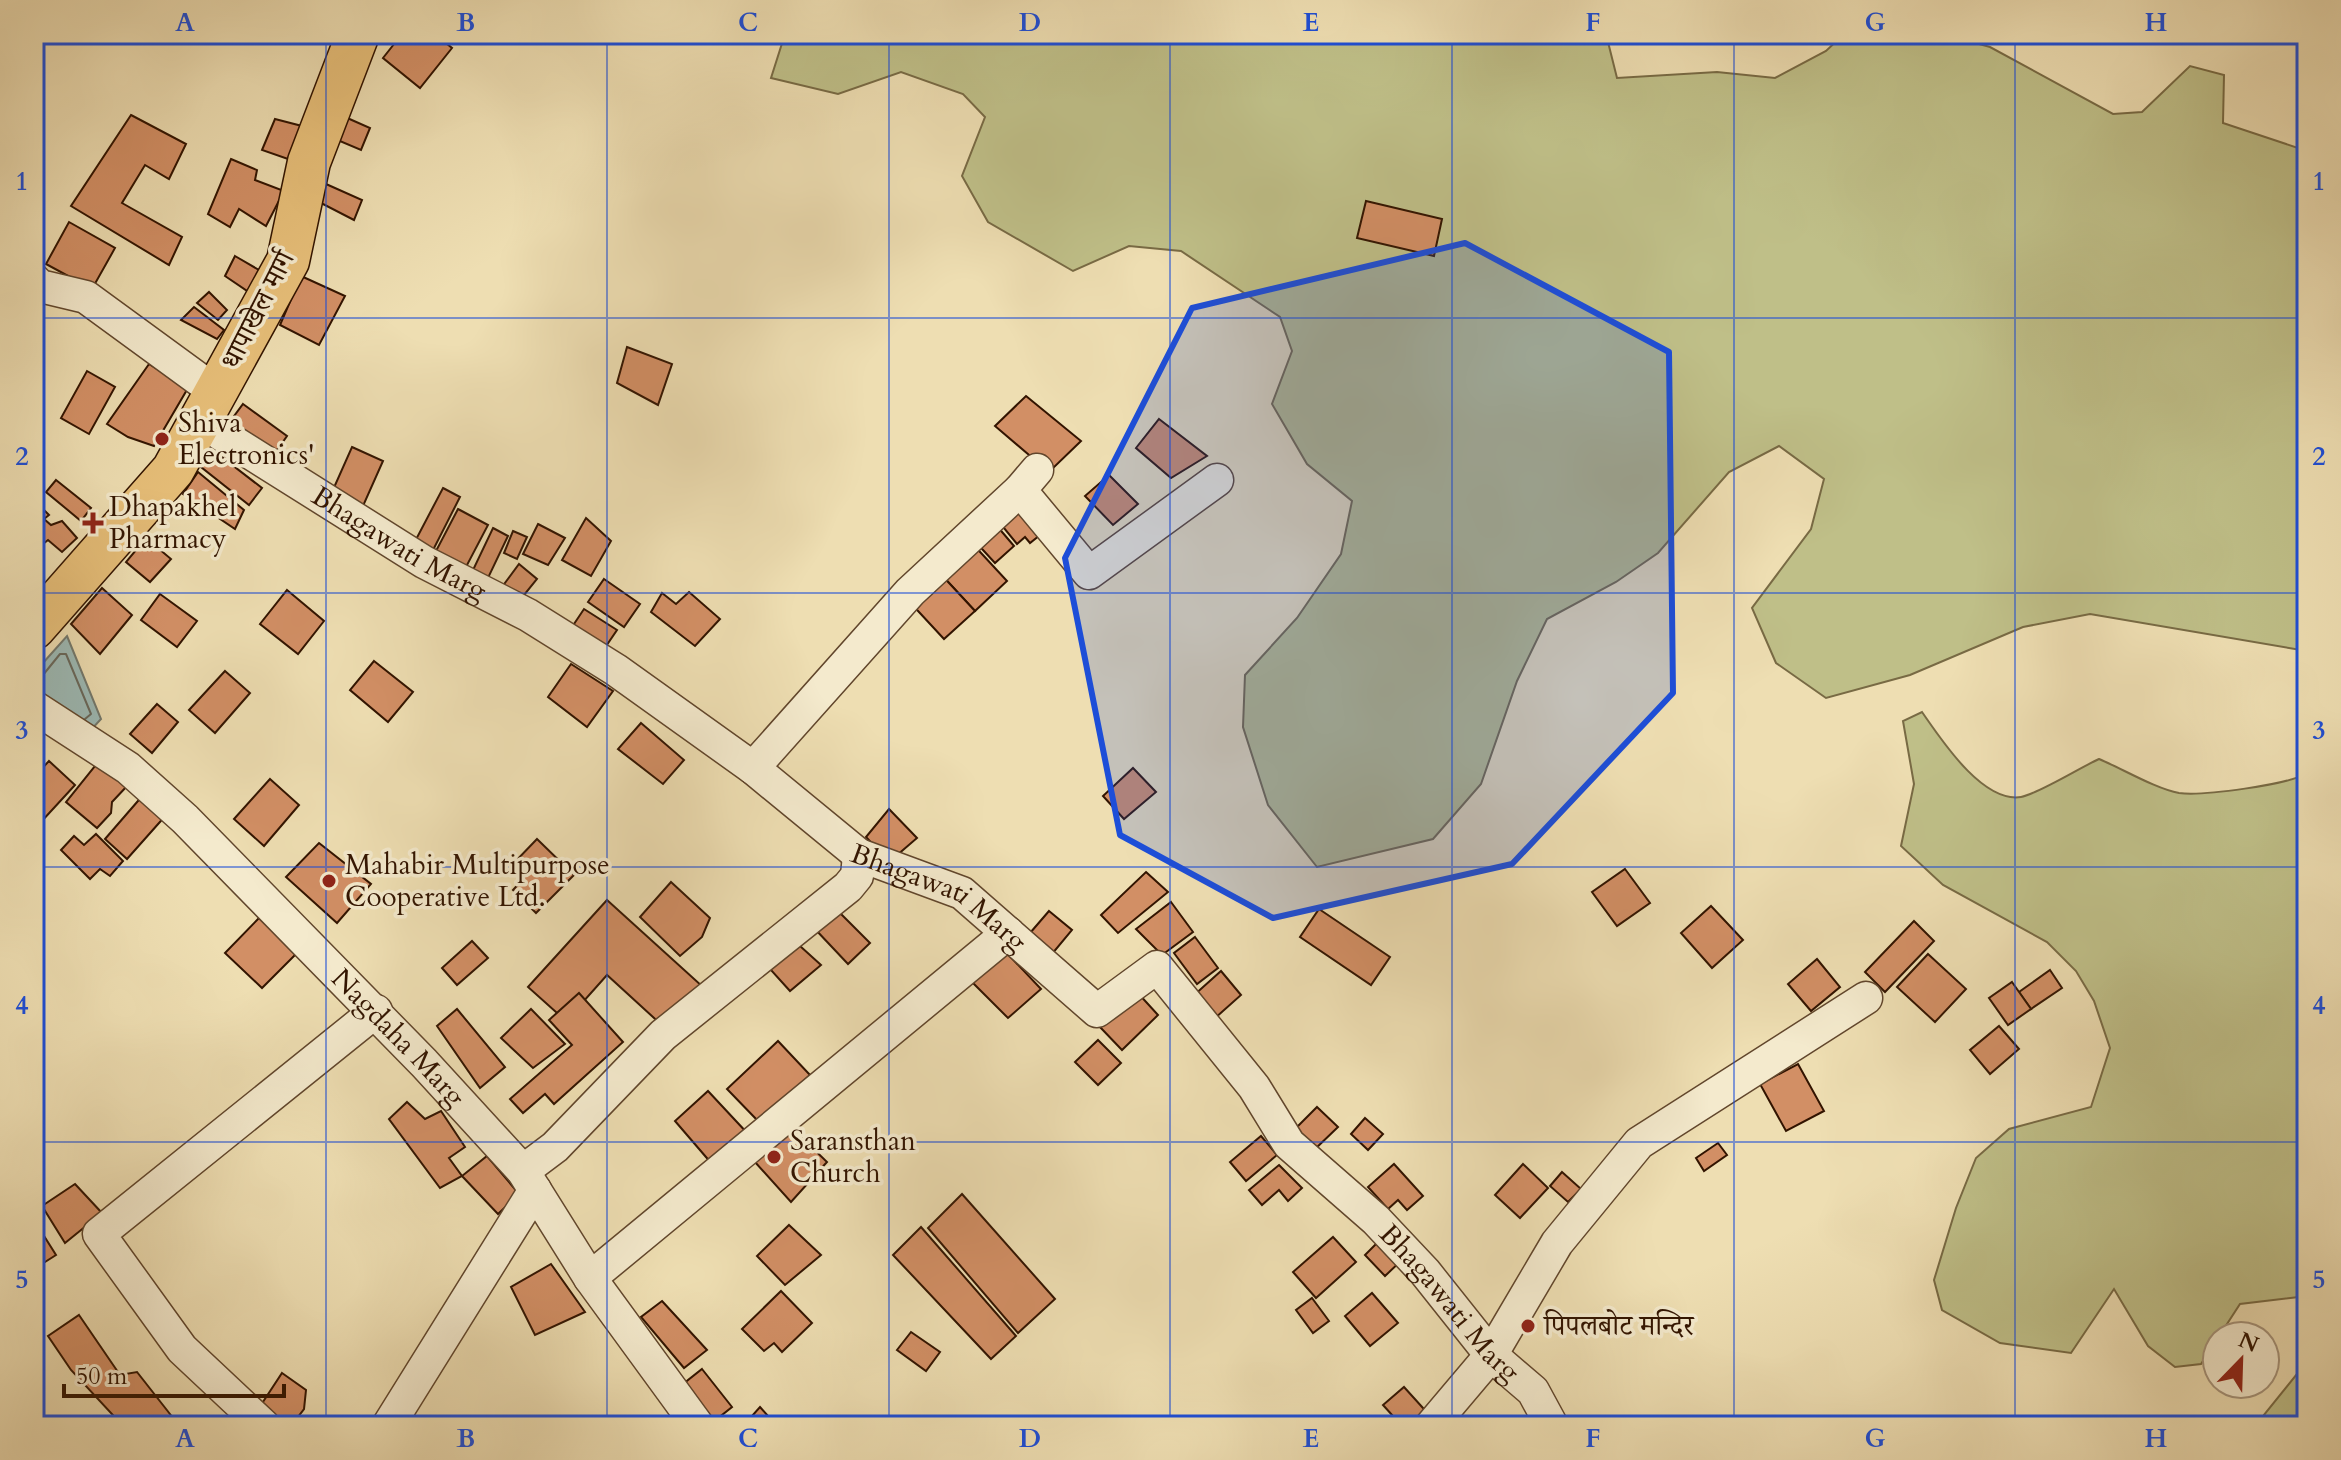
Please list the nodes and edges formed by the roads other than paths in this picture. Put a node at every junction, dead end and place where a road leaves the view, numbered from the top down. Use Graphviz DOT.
graph roads {
  1 [pos="358,34"];
  2 [pos="34,280"];
  3 [pos="208,406"];
  4 [pos="1217,480"];
  5 [pos="34,628"];
  6 [pos="34,707"];
  7 [pos="753,768"];
  8 [pos="859,855"];
  9 [pos="1008,933"];
  10 [pos="1866,998"];
  11 [pos="376,1011"];
  12 [pos="529,1181"];
  13 [pos="590,1278"];
  14 [pos="1491,1355"];
  15 [pos="264,1426"];
  16 [pos="388,1426"];
  17 [pos="698,1426"];
  18 [pos="1431,1426"];
  19 [pos="1552,1426"];
  1 -- 3 [label="main road, धापाखेल मार्ग"];
  2 -- 3 [label="street, Bhagawati Marg"];
  3 -- 5 [label="main road, धापाखेल मार्ग"];
  3 -- 7 [label="street, Bhagawati Marg"];
  4 -- 7 [label="street"];
  6 -- 11 [label="street, Nagdaha Marg"];
  7 -- 8 [label="street, Bhagawati Marg"];
  8 -- 9 [label="street, Bhagawati Marg"];
  8 -- 12 [label="street"];
  9 -- 13 [label="street"];
  9 -- 14 [label="street, Bhagawati Marg"];
  10 -- 14 [label="street"];
  11 -- 12 [label="street, Nagdaha Marg"];
  11 -- 15 [label="street"];
  12 -- 13 [label="street, Nagdaha Marg"];
  12 -- 16 [label="street"];
  13 -- 17 [label="street, Nagdaha Marg"];
  14 -- 18 [label="street"];
  14 -- 19 [label="street, Bhagawati Marg"];
}
